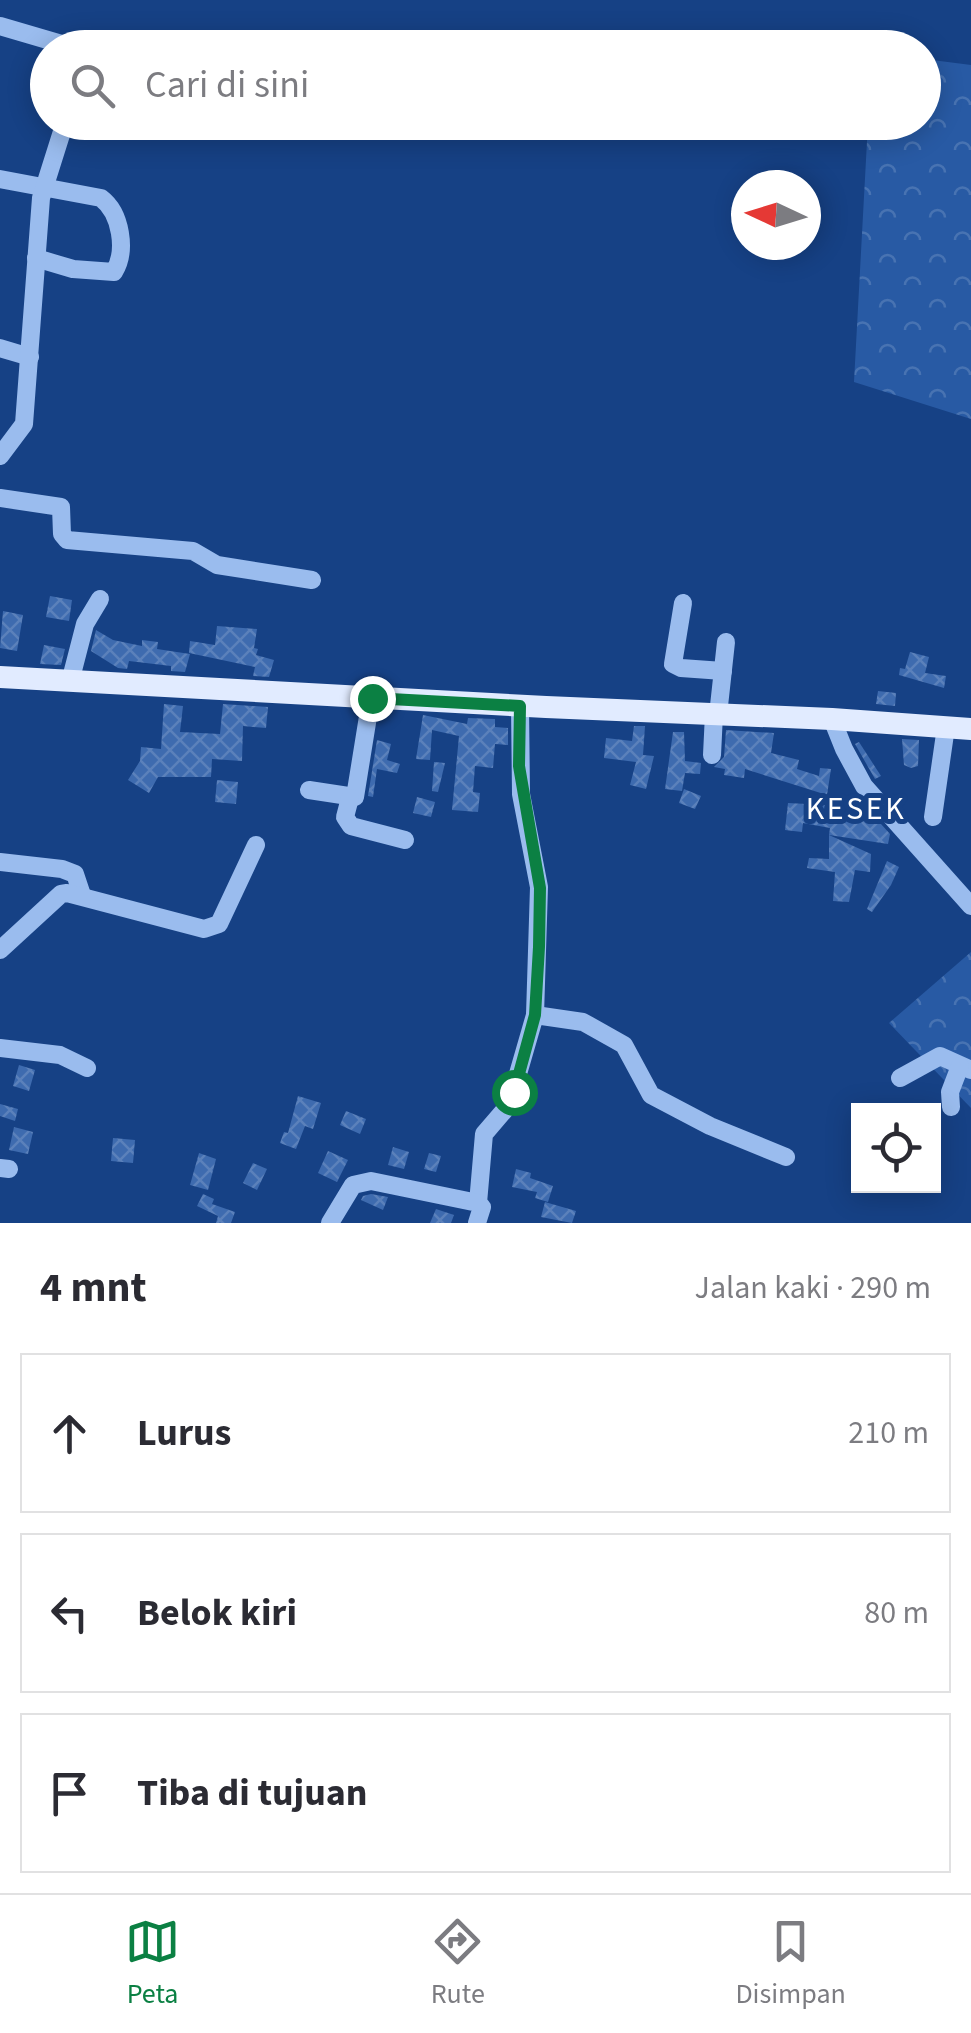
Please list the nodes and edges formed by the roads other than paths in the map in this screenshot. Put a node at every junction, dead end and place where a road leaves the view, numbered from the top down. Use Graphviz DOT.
graph roads {
  1 [pos="0,26"];
  2 [pos="30,35"];
  3 [pos="59,140"];
  4 [pos="0,179"];
  5 [pos="42,186"];
  6 [pos="36,258"];
  7 [pos="0,348"];
  8 [pos="30,357"];
  9 [pos="0,456"];
  10 [pos="0,498"];
  11 [pos="312,580"];
  12 [pos="100,599"];
  13 [pos="683,603"];
  14 [pos="726,642"];
  15 [pos="723,671"];
  16 [pos="0,678"];
  17 [pos="70,682"];
  18 [pos="372,698"];
  19 [pos="520,706"];
  20 [pos="716,714"];
  21 [pos="832,719"];
  22 [pos="946,727"];
  23 [pos="971,729"];
  24 [pos="712,755"];
  25 [pos="309,790"];
  26 [pos="350,798"];
  27 [pos="933,817"];
  28 [pos="404,840"];
  29 [pos="256,846"];
  30 [pos="0,862"];
  31 [pos="82,895"];
  32 [pos="971,906"];
  33 [pos="0,950"];
  34 [pos="535,1015"];
  35 [pos="0,1048"];
  36 [pos="88,1068"];
  37 [pos="965,1068"];
  38 [pos="900,1078"];
  39 [pos="951,1107"];
  40 [pos="786,1157"];
  41 [pos="478,1203"];
  42 [pos="330,1223"];
  43 [pos="478,1223"];
  1 -- 2 [label="street"];
  3 -- 5 [label="street"];
  4 -- 5 [label="street"];
  5 -- 6 [label="street"];
  5 -- 6 [label="street"];
  6 -- 8 [label="street"];
  7 -- 8 [label="street"];
  8 -- 9 [label="street"];
  10 -- 11 [label="street"];
  12 -- 17 [label="street"];
  13 -- 15 [label="street"];
  14 -- 15 [label="street"];
  15 -- 20 [label="street"];
  16 -- 17 [label="main road"];
  17 -- 18 [label="main road"];
  18 -- 19 [label="main road"];
  18 -- 26 [label="street"];
  19 -- 20 [label="main road"];
  19 -- 34 [label="street"];
  20 -- 21 [label="main road"];
  20 -- 24 [label="street"];
  21 -- 22 [label="main road"];
  21 -- 32 [label="street"];
  22 -- 23 [label="main road"];
  22 -- 27 [label="street"];
  25 -- 26 [label="street"];
  26 -- 28 [label="street"];
  29 -- 31 [label="street"];
  30 -- 31 [label="street"];
  31 -- 33 [label="street"];
  34 -- 40 [label="street"];
  34 -- 41 [label="street"];
  35 -- 36 [label="street"];
  37 -- 38 [label="street"];
  37 -- 39 [label="street"];
  41 -- 42 [label="street"];
  41 -- 43 [label="street"];
}
